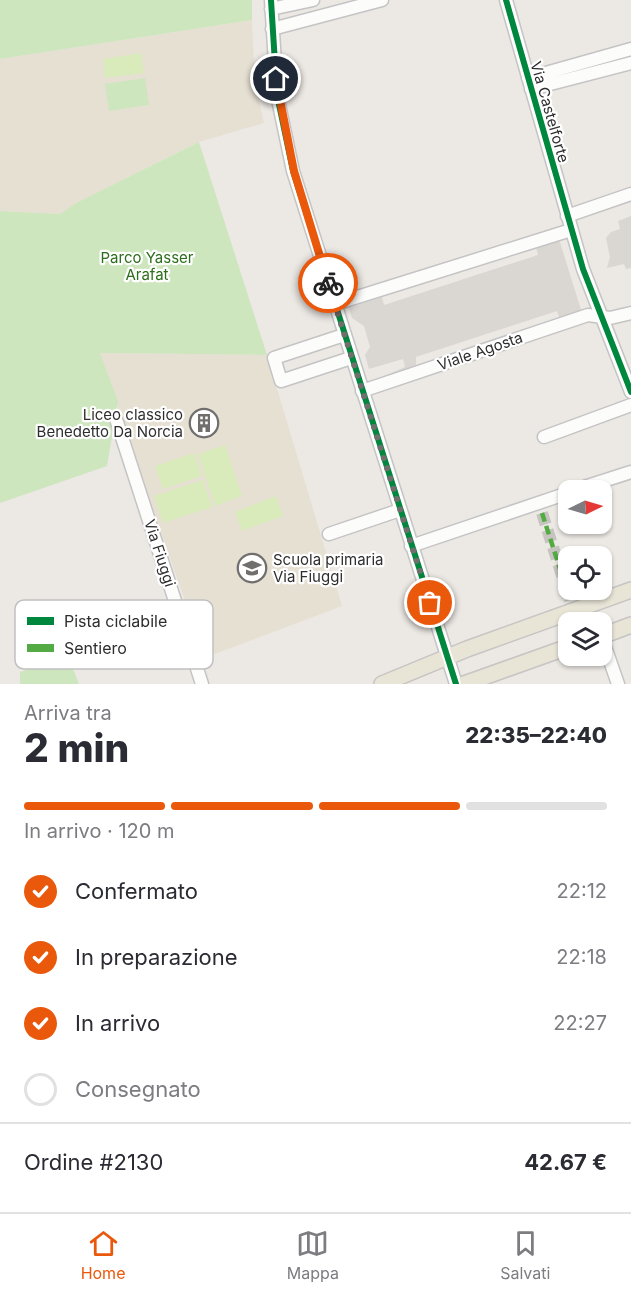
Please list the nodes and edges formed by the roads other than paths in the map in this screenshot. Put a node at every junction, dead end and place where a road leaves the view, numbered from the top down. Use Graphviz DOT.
graph roads {
  1 [pos="314,0"];
  2 [pos="382,0"];
  3 [pos="506,0"];
  4 [pos="271,5"];
  5 [pos="272,29"];
  6 [pos="631,49"];
  7 [pos="631,63"];
  8 [pos="530,84"];
  9 [pos="631,194"];
  10 [pos="567,216"];
  11 [pos="571,230"];
  12 [pos="334,304"];
  13 [pos="631,314"];
  14 [pos="599,315"];
  15 [pos="344,335"];
  16 [pos="351,358"];
  17 [pos="362,391"];
  18 [pos="631,392"];
  19 [pos="631,405"];
  20 [pos="117,422"];
  21 [pos="544,437"];
  22 [pos="631,472"];
  23 [pos="606,480"];
  24 [pos="558,496"];
  25 [pos="400,510"];
  26 [pos="329,534"];
  27 [pos="411,546"];
  28 [pos="631,590"];
  29 [pos="175,600"];
  30 [pos="631,625"];
  31 [pos="612,633"];
  32 [pos="558,651"];
  33 [pos="447,657"];
  34 [pos="612,666"];
  35 [pos="197,669"];
  36 [pos="202,684"];
  37 [pos="382,684"];
  38 [pos="456,684"];
  39 [pos="464,684"];
  40 [pos="618,684"];
  1 -- 4 [label="street"];
  2 -- 5 [label="street"];
  3 -- 8 [label="street, Via Castelforte"];
  4 -- 5 [label="street"];
  5 -- 12 [label="street"];
  6 -- 8 [label="street"];
  7 -- 8 [label="street"];
  8 -- 10 [label="street, Via Castelforte"];
  9 -- 10 [label="street"];
  10 -- 11 [label="street, Via Castelforte"];
  11 -- 12 [label="street"];
  11 -- 14 [label="street, Via Castelforte"];
  12 -- 15 [label="street"];
  13 -- 14 [label="street, Viale Agosta"];
  14 -- 17 [label="street, Viale Agosta"];
  14 -- 18 [label="street, Via Castelforte"];
  15 -- 16 [label="street"];
  15 -- 16 [label="street"];
  16 -- 17 [label="street"];
  17 -- 25 [label="street"];
  19 -- 21 [label="street"];
  20 -- 29 [label="street, Via Fiuggi"];
  22 -- 23 [label="street"];
  24 -- 27 [label="street"];
  25 -- 26 [label="street"];
  25 -- 27 [label="street"];
  27 -- 33 [label="street"];
  28 -- 33 [label="main road"];
  30 -- 31 [label="main road"];
  32 -- 39 [label="main road"];
  33 -- 37 [label="main road"];
  33 -- 38 [label="street"];
  34 -- 40 [label="street"];
  35 -- 36 [label="street, Via Fiuggi"];
}
